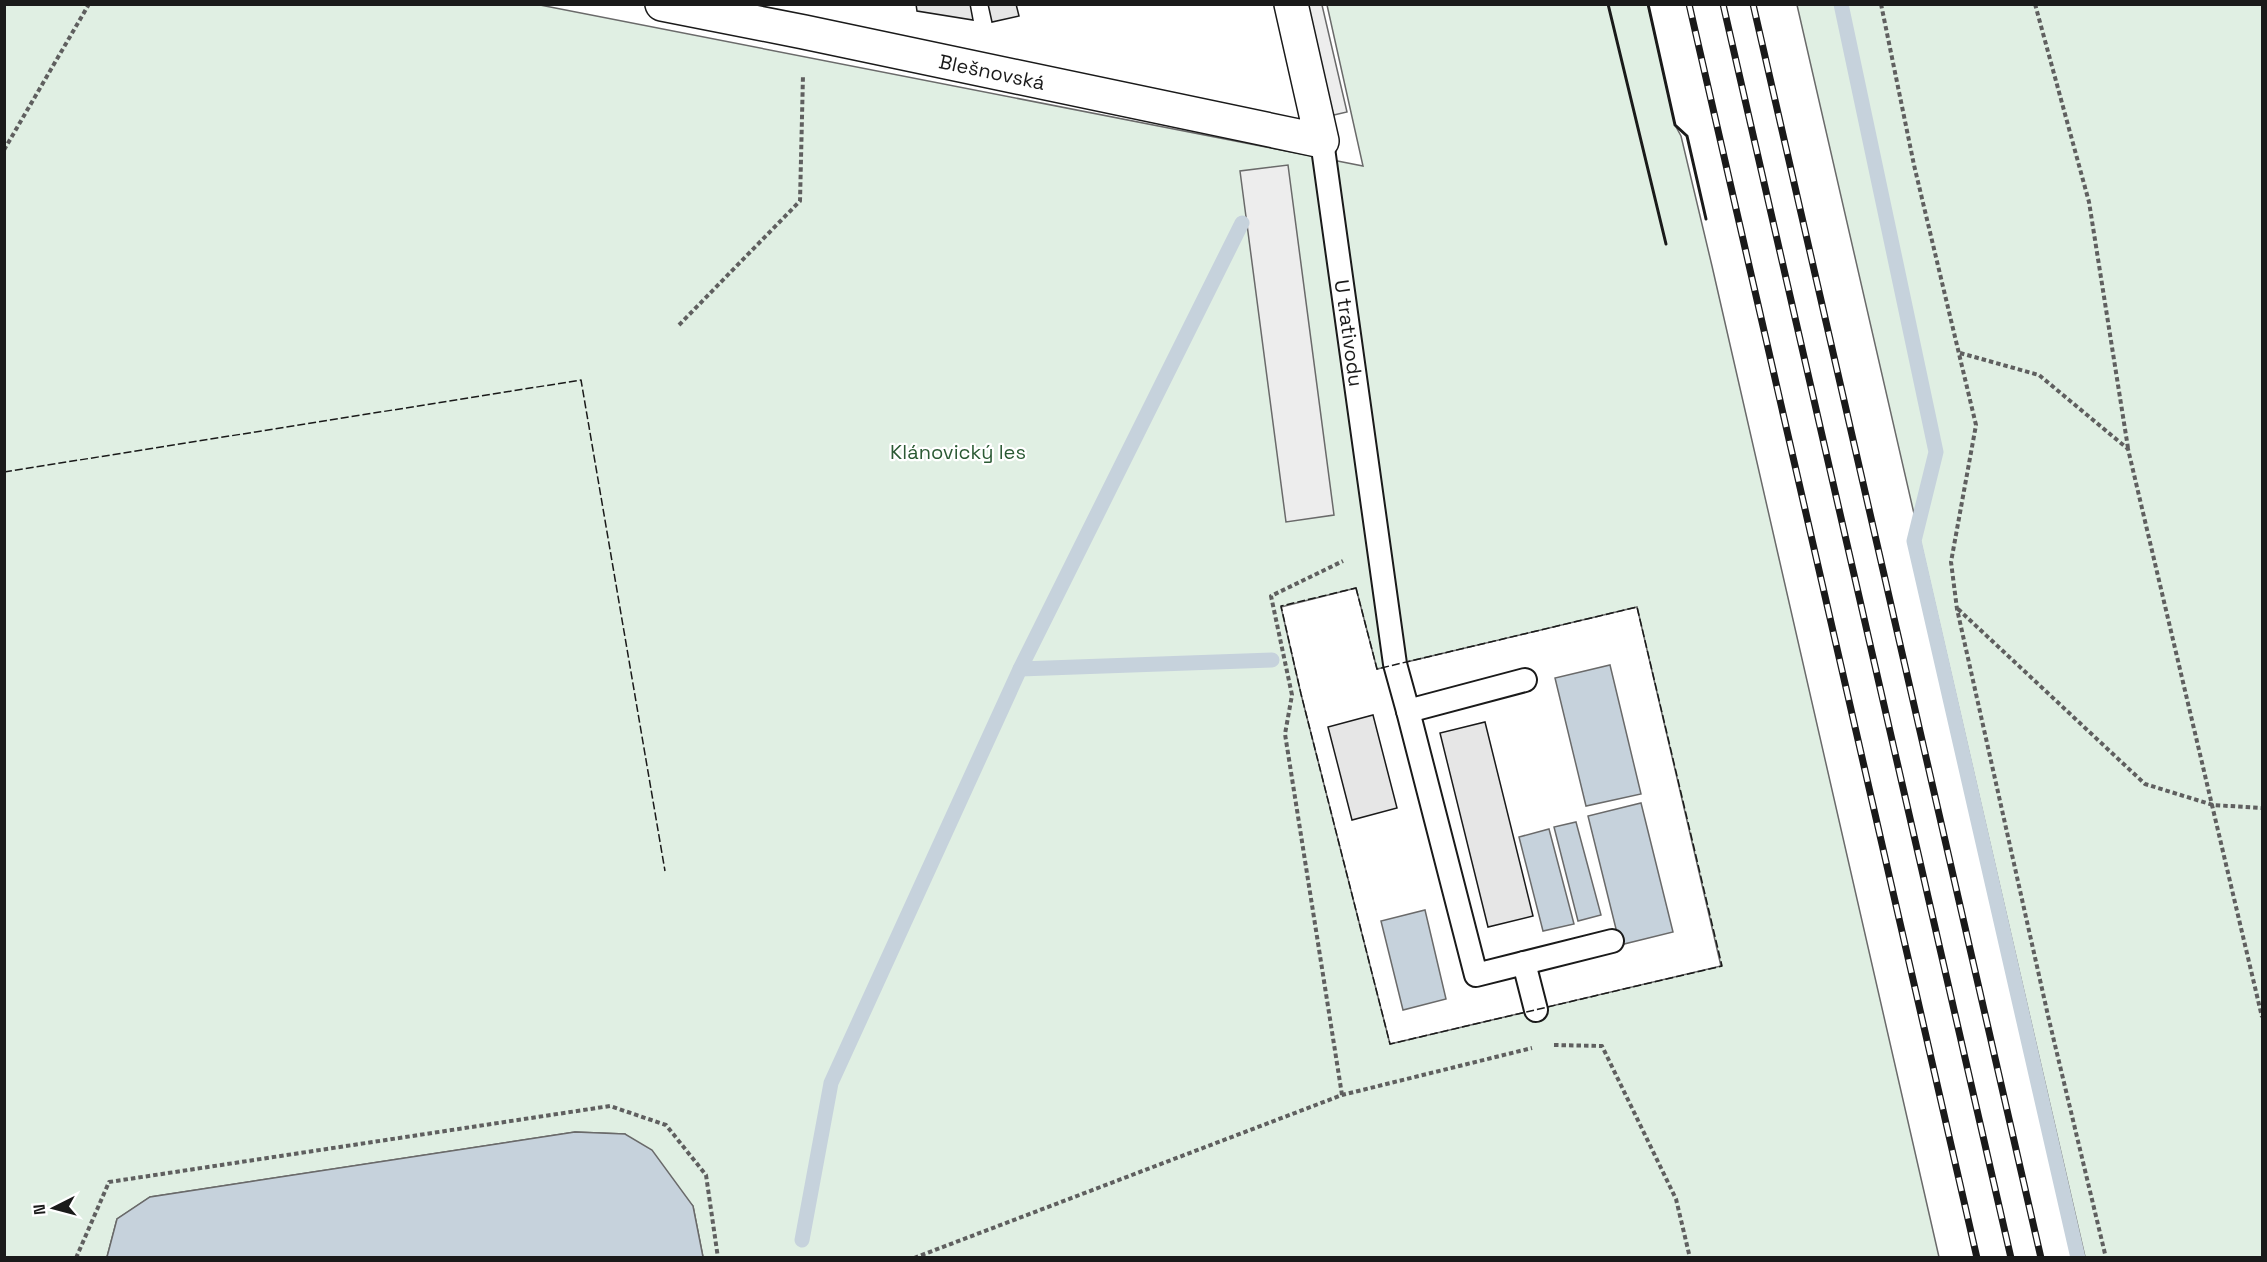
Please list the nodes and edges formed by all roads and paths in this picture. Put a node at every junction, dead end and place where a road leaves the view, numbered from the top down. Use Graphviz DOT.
graph roads {
  1 [pos="89,4"];
  2 [pos="662,4"];
  3 [pos="1291,4"];
  4 [pos="1881,4"];
  5 [pos="2035,4"];
  6 [pos="804,32"];
  7 [pos="1322,141"];
  8 [pos="4,150"];
  9 [pos="680,325"];
  10 [pos="1960,352"];
  11 [pos="2128,449"];
  12 [pos="1378,544"];
  13 [pos="1958,609"];
  14 [pos="1525,680"];
  15 [pos="1408,711"];
  16 [pos="2213,805"];
  17 [pos="2262,808"];
  18 [pos="1612,941"];
  19 [pos="1524,963"];
  20 [pos="1536,1010"];
  21 [pos="2262,1017"];
  22 [pos="1544,1045"];
  23 [pos="1533,1048"];
  24 [pos="1342,1095"];
  25 [pos="76,1257"];
  26 [pos="718,1257"];
  27 [pos="914,1257"];
  28 [pos="1690,1257"];
  29 [pos="2106,1257"];
  1 -- 8 [label="path"];
  2 -- 6 [label="street, Blešnovská"];
  3 -- 7 [label="street, U trativodu"];
  4 -- 10 [label="path"];
  5 -- 11 [label="path"];
  6 -- 7 [label="street, Blešnovská"];
  6 -- 9 [label="path"];
  7 -- 12 [label="lane, U trativodu"];
  10 -- 11 [label="path"];
  10 -- 13 [label="path"];
  11 -- 16 [label="path"];
  12 -- 15 [label="lane, U trativodu"];
  12 -- 24 [label="path"];
  13 -- 16 [label="path"];
  13 -- 29 [label="path"];
  14 -- 15 [label="lane"];
  15 -- 19 [label="lane, U trativodu"];
  16 -- 17 [label="path"];
  16 -- 21 [label="path"];
  18 -- 19 [label="lane"];
  19 -- 20 [label="lane"];
  22 -- 28 [label="path"];
  23 -- 24 [label="path"];
  24 -- 27 [label="path"];
  25 -- 26 [label="path"];
}
